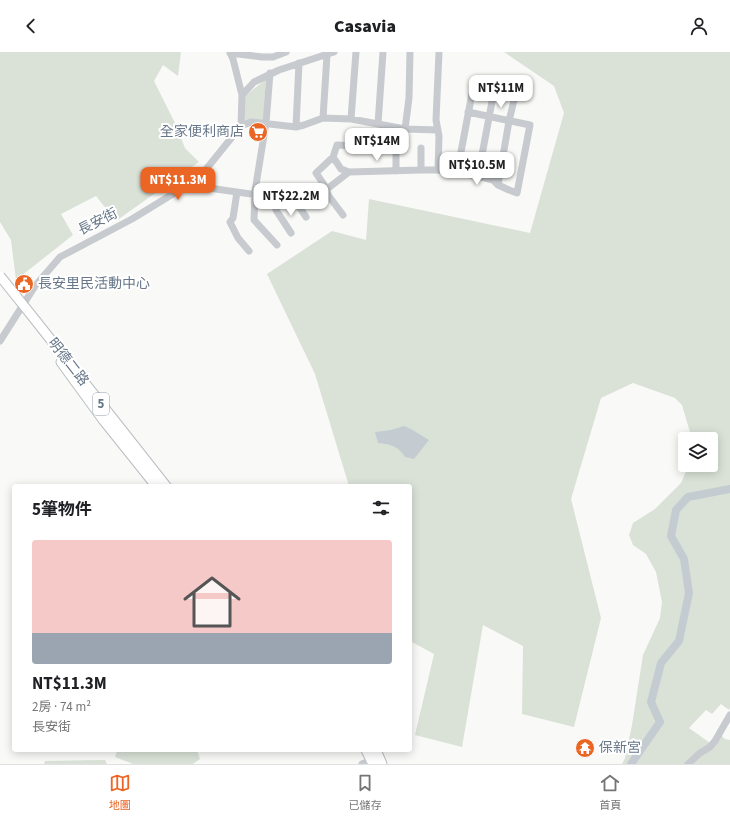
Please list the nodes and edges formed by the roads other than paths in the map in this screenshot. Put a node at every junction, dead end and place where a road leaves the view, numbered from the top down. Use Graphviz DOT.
graph roads {
  1 [pos="230,52"];
  2 [pos="286,52"];
  3 [pos="334,52"];
  4 [pos="356,52"];
  5 [pos="383,52"];
  6 [pos="410,52"];
  7 [pos="439,52"];
  8 [pos="322,54"];
  9 [pos="299,63"];
  10 [pos="270,73"];
  11 [pos="474,83"];
  12 [pos="494,91"];
  13 [pos="242,95"];
  14 [pos="515,96"];
  15 [pos="468,112"];
  16 [pos="490,115"];
  17 [pos="323,118"];
  18 [pos="351,120"];
  19 [pos="510,121"];
  20 [pos="266,123"];
  21 [pos="378,124"];
  22 [pos="241,126"];
  23 [pos="296,127"];
  24 [pos="405,128"];
  25 [pos="438,130"];
  26 [pos="378,146"];
  27 [pos="396,148"];
  28 [pos="421,148"];
  29 [pos="333,157"];
  30 [pos="421,170"];
  31 [pos="438,170"];
  32 [pos="396,171"];
  33 [pos="348,172"];
  34 [pos="457,173"];
  35 [pos="478,176"];
  36 [pos="188,185"];
  37 [pos="498,185"];
  38 [pos="327,189"];
  39 [pos="237,192"];
  40 [pos="255,195"];
  41 [pos="282,200"];
  42 [pos="343,215"];
  43 [pos="306,217"];
  44 [pos="291,233"];
  45 [pos="277,245"];
  46 [pos="249,251"];
  47 [pos="0,276"];
  48 [pos="0,285"];
  49 [pos="34,322"];
  50 [pos="0,341"];
  51 [pos="154,484"];
  52 [pos="164,484"];
  53 [pos="730,715"];
  54 [pos="366,752"];
  55 [pos="377,752"];
  56 [pos="368,763"];
  57 [pos="382,764"];
  58 [pos="688,764"];
  1 -- 2 [label="street"];
  1 -- 13 [label="street"];
  3 -- 8 [label="street"];
  4 -- 18 [label="street"];
  5 -- 21 [label="street"];
  6 -- 24 [label="street"];
  7 -- 25 [label="street"];
  8 -- 9 [label="street"];
  8 -- 17 [label="street"];
  9 -- 10 [label="street"];
  9 -- 23 [label="street"];
  10 -- 13 [label="street"];
  10 -- 20 [label="street"];
  11 -- 15 [label="street"];
  12 -- 16 [label="street"];
  13 -- 22 [label="street"];
  14 -- 19 [label="street"];
  15 -- 16 [label="street"];
  15 -- 34 [label="street"];
  16 -- 19 [label="street"];
  16 -- 35 [label="street"];
  17 -- 18 [label="street"];
  17 -- 23 [label="street"];
  18 -- 21 [label="street"];
  19 -- 37 [label="street"];
  19 -- 37 [label="street"];
  20 -- 22 [label="street"];
  20 -- 23 [label="street"];
  20 -- 40 [label="street"];
  21 -- 24 [label="street"];
  22 -- 36 [label="street, 長安街"];
  24 -- 25 [label="street"];
  25 -- 31 [label="street"];
  26 -- 29 [label="street"];
  27 -- 32 [label="street"];
  28 -- 30 [label="street"];
  29 -- 33 [label="street"];
  29 -- 38 [label="street"];
  30 -- 31 [label="street"];
  30 -- 32 [label="street"];
  31 -- 34 [label="street"];
  32 -- 33 [label="street"];
  33 -- 38 [label="street"];
  34 -- 35 [label="street"];
  35 -- 37 [label="street"];
  36 -- 39 [label="street"];
  36 -- 50 [label="street, 長安街"];
  38 -- 42 [label="street"];
  39 -- 40 [label="street"];
  39 -- 46 [label="street"];
  40 -- 41 [label="street"];
  40 -- 45 [label="street"];
  41 -- 43 [label="street"];
  41 -- 44 [label="street"];
  47 -- 49 [label="main road, 明德二路 / 5, bridge"];
  48 -- 49 [label="main road, 明德二路 / 5"];
  49 -- 51 [label="main road, 明德二路 / 5"];
  49 -- 52 [label="main road, 明德二路 / 5"];
  53 -- 58 [label="street"];
  54 -- 56 [label="main road"];
  55 -- 57 [label="main road"];
}
